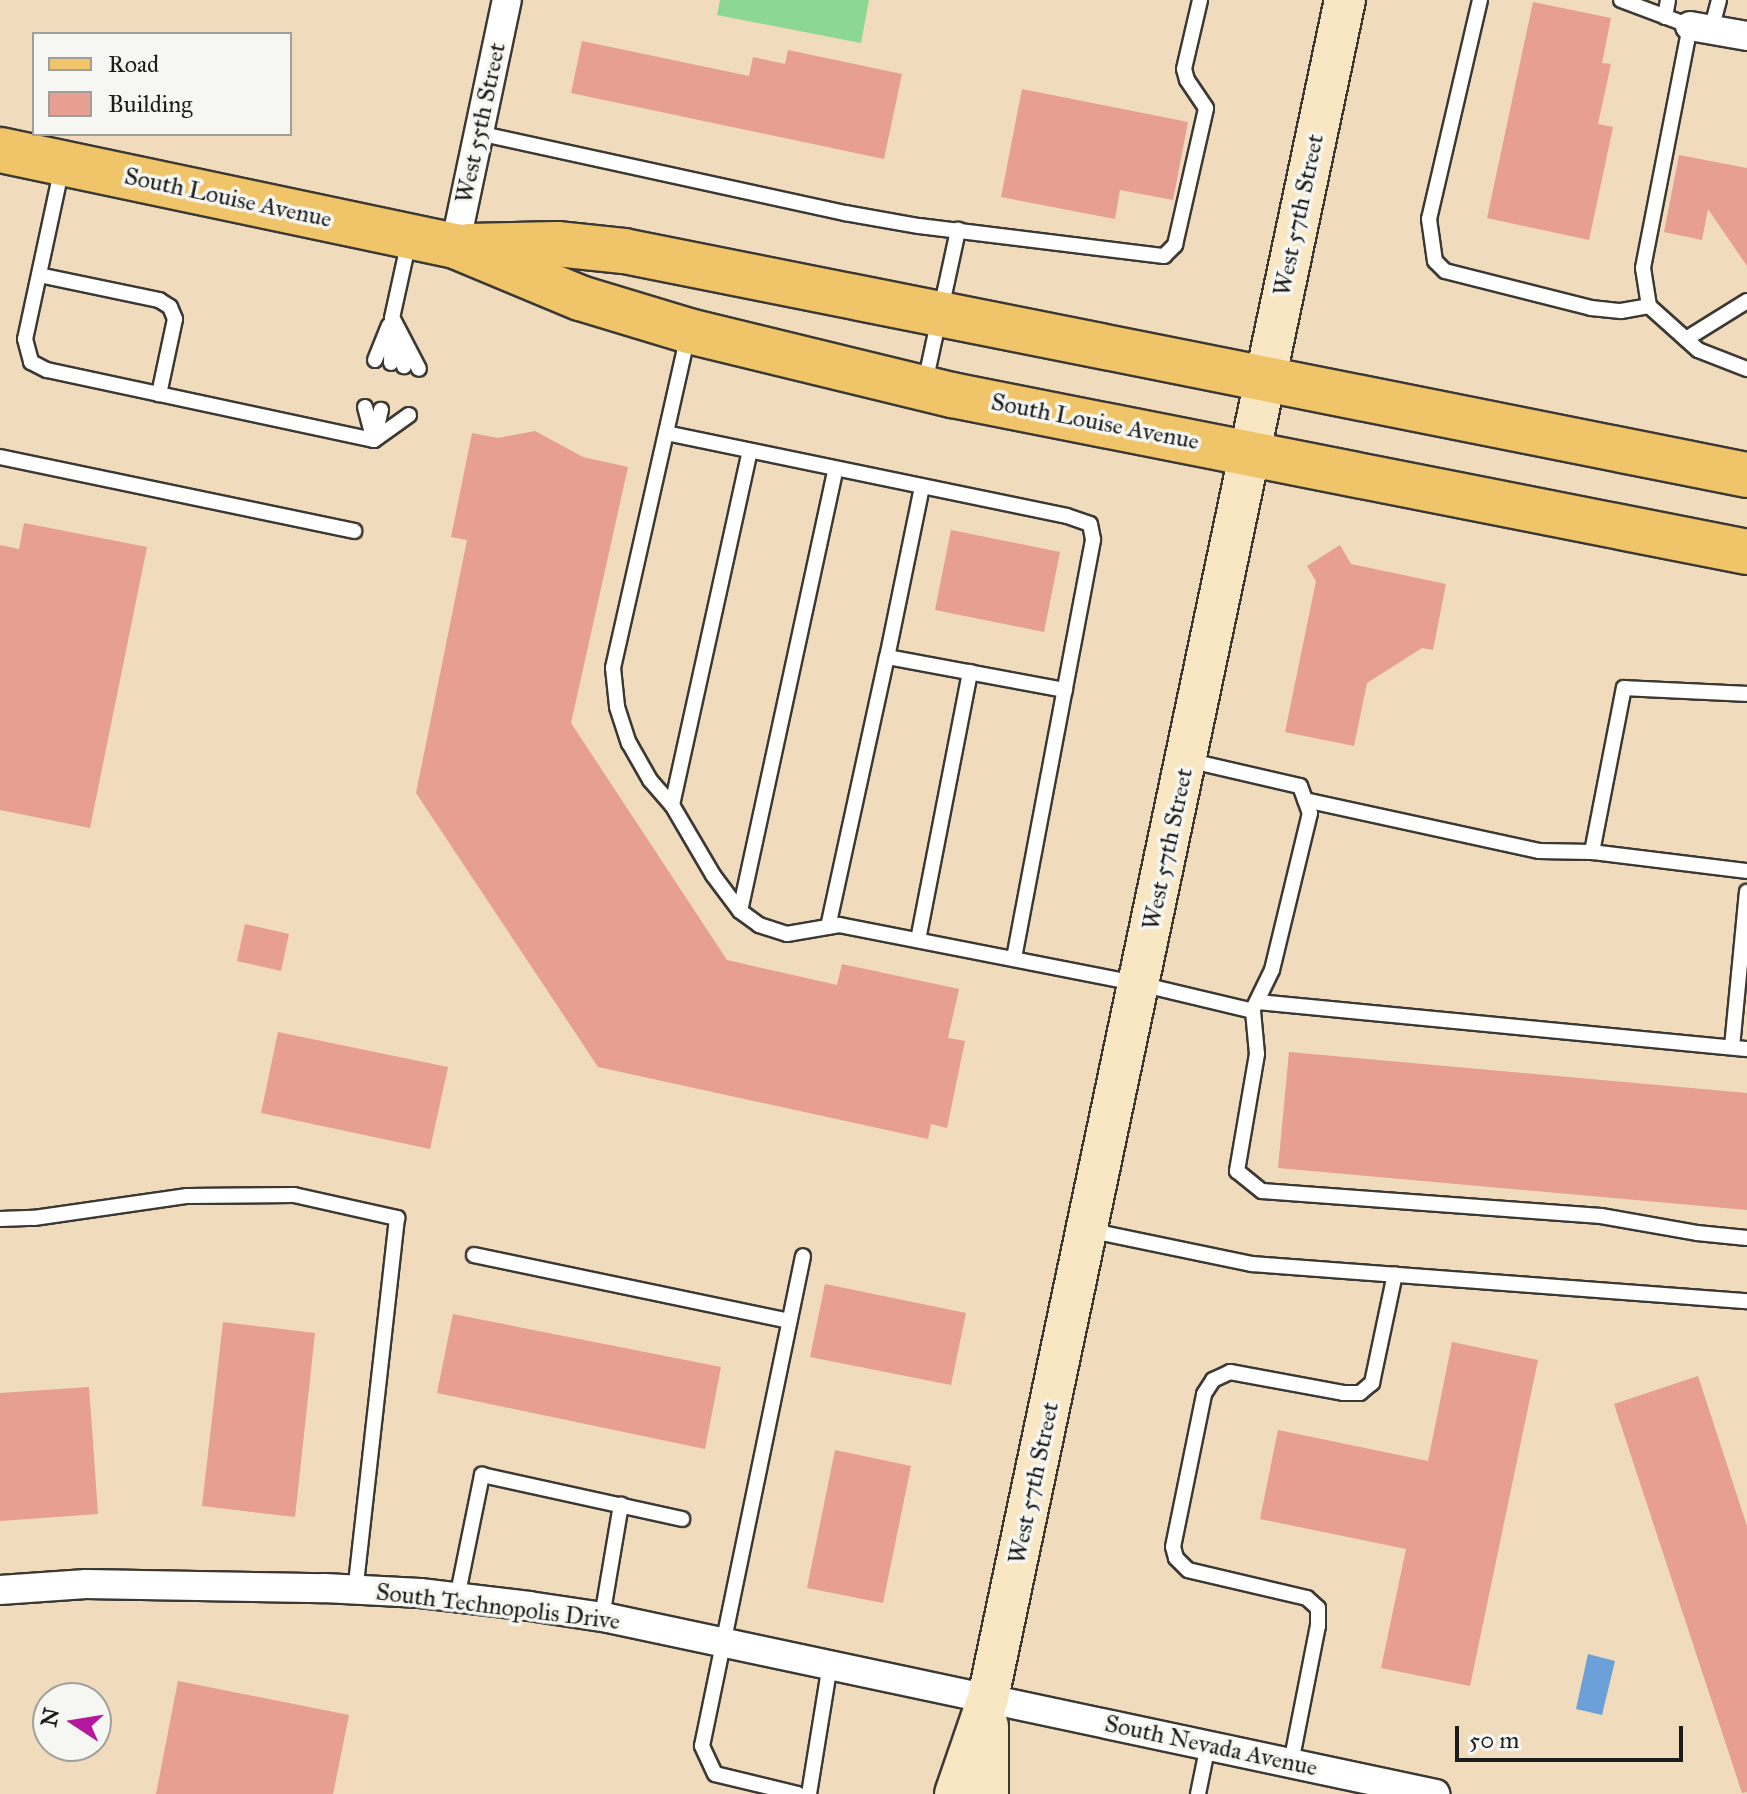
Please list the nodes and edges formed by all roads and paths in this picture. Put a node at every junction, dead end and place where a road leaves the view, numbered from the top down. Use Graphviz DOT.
graph roads {
  1 [pos="507,0"];
  2 [pos="1200,0"];
  3 [pos="1345,0"];
  4 [pos="1480,0"];
  5 [pos="1621,0"];
  6 [pos="1668,0"];
  7 [pos="1719,0"];
  8 [pos="1688,24"];
  9 [pos="1747,36"];
  10 [pos="478,133"];
  11 [pos="0,150"];
  12 [pos="63,163"];
  13 [pos="958,230"];
  14 [pos="410,236"];
  15 [pos="455,246"];
  16 [pos="39,275"];
  17 [pos="1747,301"];
  18 [pos="1649,306"];
  19 [pos="940,312"];
  20 [pos="392,318"];
  21 [pos="689,331"];
  22 [pos="1686,339"];
  23 [pos="375,360"];
  24 [pos="1747,369"];
  25 [pos="1264,380"];
  26 [pos="924,388"];
  27 [pos="159,394"];
  28 [pos="365,407"];
  29 [pos="387,411"];
  30 [pos="409,415"];
  31 [pos="666,433"];
  32 [pos="374,440"];
  33 [pos="750,451"];
  34 [pos="1251,452"];
  35 [pos="0,457"];
  36 [pos="835,470"];
  37 [pos="1747,475"];
  38 [pos="922,487"];
  39 [pos="354,531"];
  40 [pos="1747,552"];
  41 [pos="887,657"];
  42 [pos="970,672"];
  43 [pos="1065,690"];
  44 [pos="1747,694"];
  45 [pos="1186,760"];
  46 [pos="1305,800"];
  47 [pos="672,805"];
  48 [pos="1592,852"];
  49 [pos="1747,871"];
  50 [pos="1747,892"];
  51 [pos="740,911"];
  52 [pos="828,927"];
  53 [pos="918,940"];
  54 [pos="1014,959"];
  55 [pos="1140,984"];
  56 [pos="1255,1006"];
  57 [pos="1740,1048"];
  58 [pos="0,1219"];
  59 [pos="1088,1230"];
  60 [pos="1747,1238"];
  61 [pos="474,1255"];
  62 [pos="803,1256"];
  63 [pos="1395,1274"];
  64 [pos="1747,1301"];
  65 [pos="789,1321"];
  66 [pos="621,1505"];
  67 [pos="682,1519"];
  68 [pos="0,1590"];
  69 [pos="355,1590"];
  70 [pos="457,1598"];
  71 [pos="602,1617"];
  72 [pos="722,1642"];
  73 [pos="830,1665"];
  74 [pos="988,1698"];
  75 [pos="1208,1745"];
  76 [pos="1291,1763"];
  77 [pos="798,1794"];
  78 [pos="809,1794"];
  79 [pos="955,1794"];
  80 [pos="988,1794"];
  81 [pos="1198,1794"];
  82 [pos="1435,1794"];
  1 -- 10 [label="street, West 55th Street"];
  2 -- 13 [label="lane"];
  3 -- 25 [label="main road, West 57th Street"];
  4 -- 18 [label="lane"];
  5 -- 8 [label="lane"];
  6 -- 8 [label="lane"];
  7 -- 8 [label="lane"];
  8 -- 9 [label="street"];
  8 -- 18 [label="lane"];
  10 -- 13 [label="lane"];
  10 -- 15 [label="street, West 55th Street"];
  11 -- 12 [label="main road, South Louise Avenue"];
  12 -- 14 [label="main road, South Louise Avenue"];
  12 -- 16 [label="lane"];
  13 -- 19 [label="lane"];
  14 -- 15 [label="main road, South Louise Avenue"];
  14 -- 20 [label="lane"];
  15 -- 19 [label="main road, South Louise Avenue"];
  15 -- 21 [label="main road, South Louise Avenue"];
  16 -- 27 [label="lane"];
  16 -- 27 [label="lane"];
  17 -- 22 [label="lane"];
  18 -- 22 [label="lane"];
  19 -- 25 [label="main road, South Louise Avenue"];
  19 -- 26 [label="lane"];
  20 -- 20 [label="lane"];
  20 -- 23 [label="lane"];
  21 -- 26 [label="main road, South Louise Avenue"];
  21 -- 31 [label="lane"];
  22 -- 24 [label="lane"];
  25 -- 34 [label="main road, West 57th Street"];
  25 -- 37 [label="main road, South Louise Avenue"];
  26 -- 34 [label="main road, South Louise Avenue"];
  27 -- 32 [label="lane"];
  28 -- 32 [label="lane"];
  29 -- 32 [label="lane"];
  30 -- 32 [label="lane"];
  31 -- 33 [label="lane"];
  31 -- 47 [label="lane"];
  33 -- 36 [label="lane"];
  33 -- 47 [label="lane"];
  34 -- 40 [label="main road, South Louise Avenue"];
  34 -- 45 [label="main road, West 57th Street"];
  35 -- 39 [label="lane"];
  36 -- 38 [label="lane"];
  36 -- 51 [label="lane"];
  38 -- 41 [label="lane"];
  38 -- 43 [label="lane"];
  41 -- 42 [label="lane"];
  41 -- 52 [label="lane"];
  42 -- 43 [label="lane"];
  42 -- 53 [label="lane"];
  43 -- 54 [label="lane"];
  44 -- 48 [label="lane"];
  45 -- 46 [label="lane"];
  45 -- 55 [label="main road, West 57th Street"];
  46 -- 48 [label="lane"];
  46 -- 56 [label="lane"];
  47 -- 51 [label="lane"];
  48 -- 49 [label="lane"];
  50 -- 57 [label="lane"];
  51 -- 52 [label="lane"];
  52 -- 53 [label="lane"];
  53 -- 54 [label="lane"];
  54 -- 55 [label="lane"];
  55 -- 56 [label="lane"];
  55 -- 59 [label="main road, West 57th Street"];
  56 -- 57 [label="lane"];
  56 -- 60 [label="lane"];
  58 -- 69 [label="lane"];
  59 -- 63 [label="lane"];
  59 -- 74 [label="main road, West 57th Street"];
  61 -- 65 [label="lane"];
  62 -- 65 [label="lane"];
  63 -- 64 [label="lane"];
  63 -- 76 [label="lane"];
  65 -- 72 [label="lane"];
  66 -- 67 [label="lane"];
  66 -- 70 [label="lane"];
  66 -- 71 [label="lane"];
  68 -- 69 [label="street, South Technopolis Drive"];
  69 -- 70 [label="street, South Technopolis Drive"];
  70 -- 71 [label="street, South Technopolis Drive"];
  71 -- 72 [label="street, South Technopolis Drive"];
  72 -- 73 [label="street, South Technopolis Drive"];
  72 -- 77 [label="lane"];
  73 -- 74 [label="street, South Technopolis Drive"];
  73 -- 78 [label="lane"];
  74 -- 75 [label="street, South Nevada Avenue"];
  74 -- 79 [label="main road, West 57th Street"];
  74 -- 80 [label="main road, West 57th Street"];
  75 -- 76 [label="street, South Nevada Avenue"];
  75 -- 81 [label="lane"];
  76 -- 82 [label="street, South Nevada Avenue"];
}
